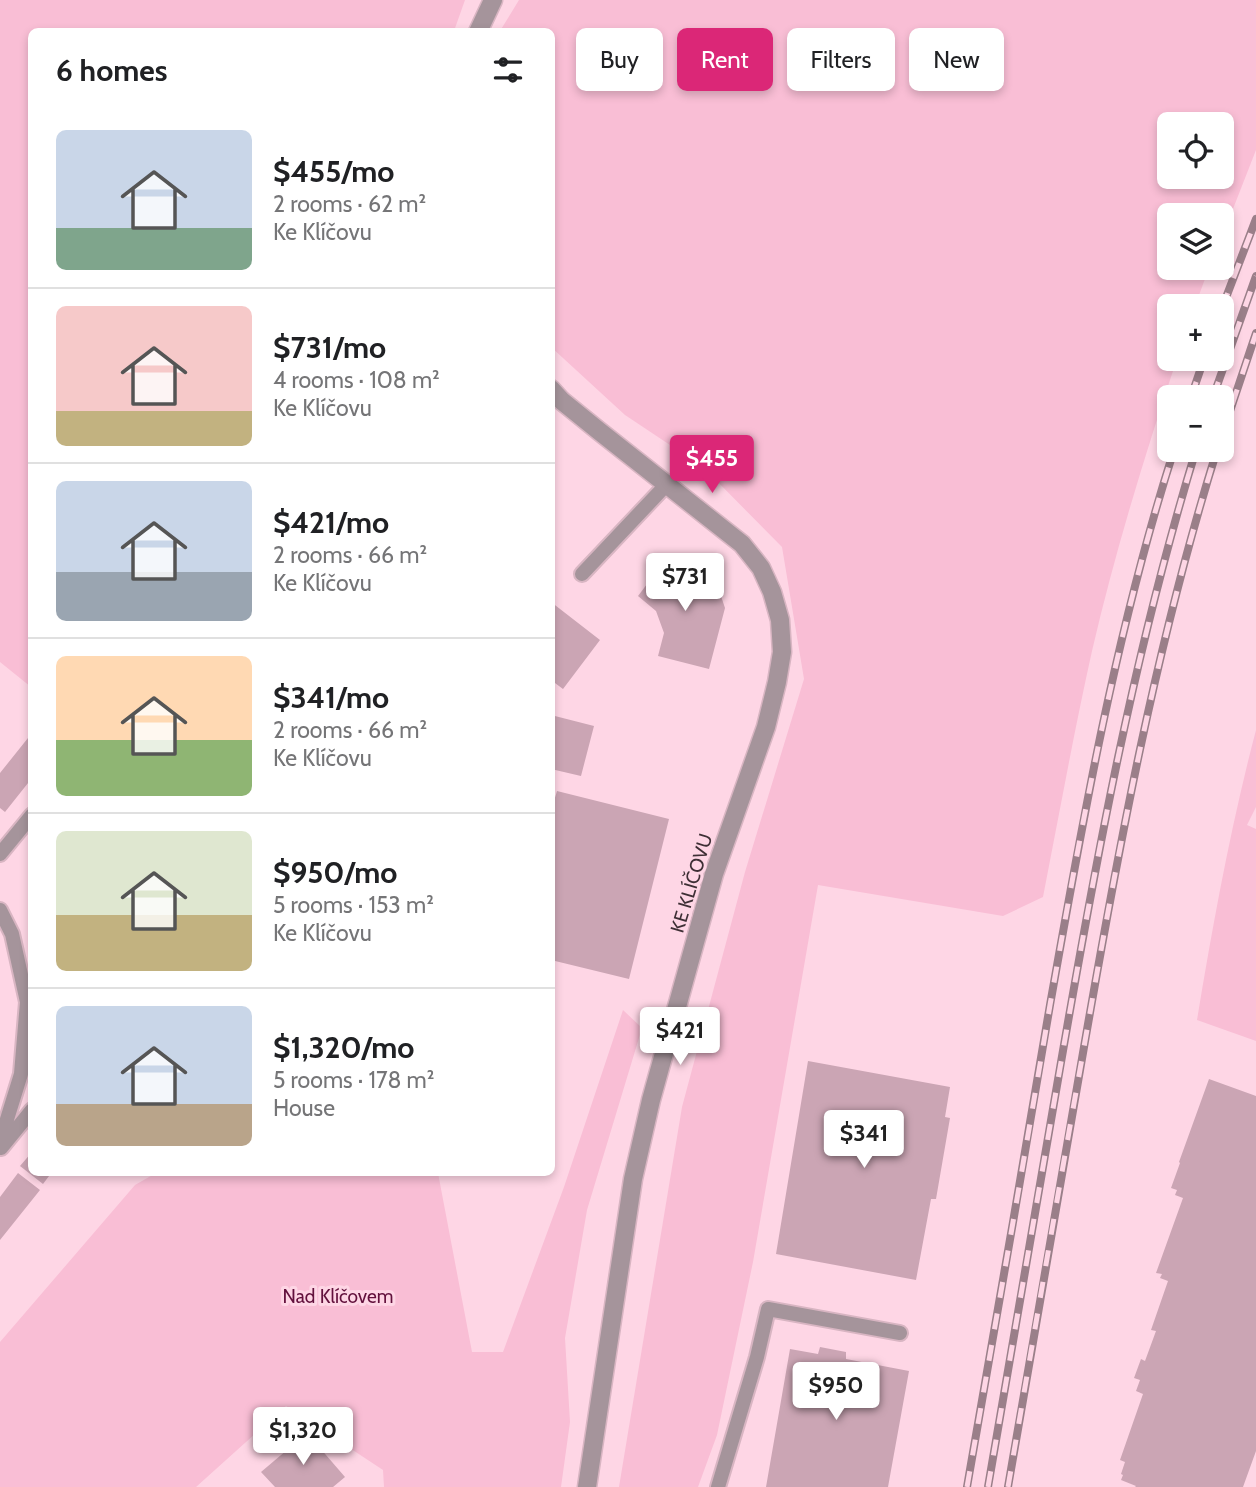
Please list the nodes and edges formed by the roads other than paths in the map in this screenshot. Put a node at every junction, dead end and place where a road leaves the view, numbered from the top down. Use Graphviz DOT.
graph roads {
  1 [pos="493,0"];
  2 [pos="480,28"];
  3 [pos="555,393"];
  4 [pos="667,484"];
  5 [pos="582,574"];
  6 [pos="28,820"];
  7 [pos="0,854"];
  8 [pos="0,910"];
  9 [pos="28,1115"];
  10 [pos="0,1142"];
  11 [pos="0,1149"];
  12 [pos="900,1333"];
  13 [pos="587,1487"];
  14 [pos="718,1487"];
  1 -- 2 [label="street"];
  3 -- 4 [label="street, KE KLÍČOVU"];
  4 -- 5 [label="lane"];
  4 -- 13 [label="street, KE KLÍČOVU"];
  6 -- 7 [label="lane"];
  8 -- 10 [label="lane"];
  9 -- 11 [label="lane"];
  12 -- 14 [label="lane"];
}
